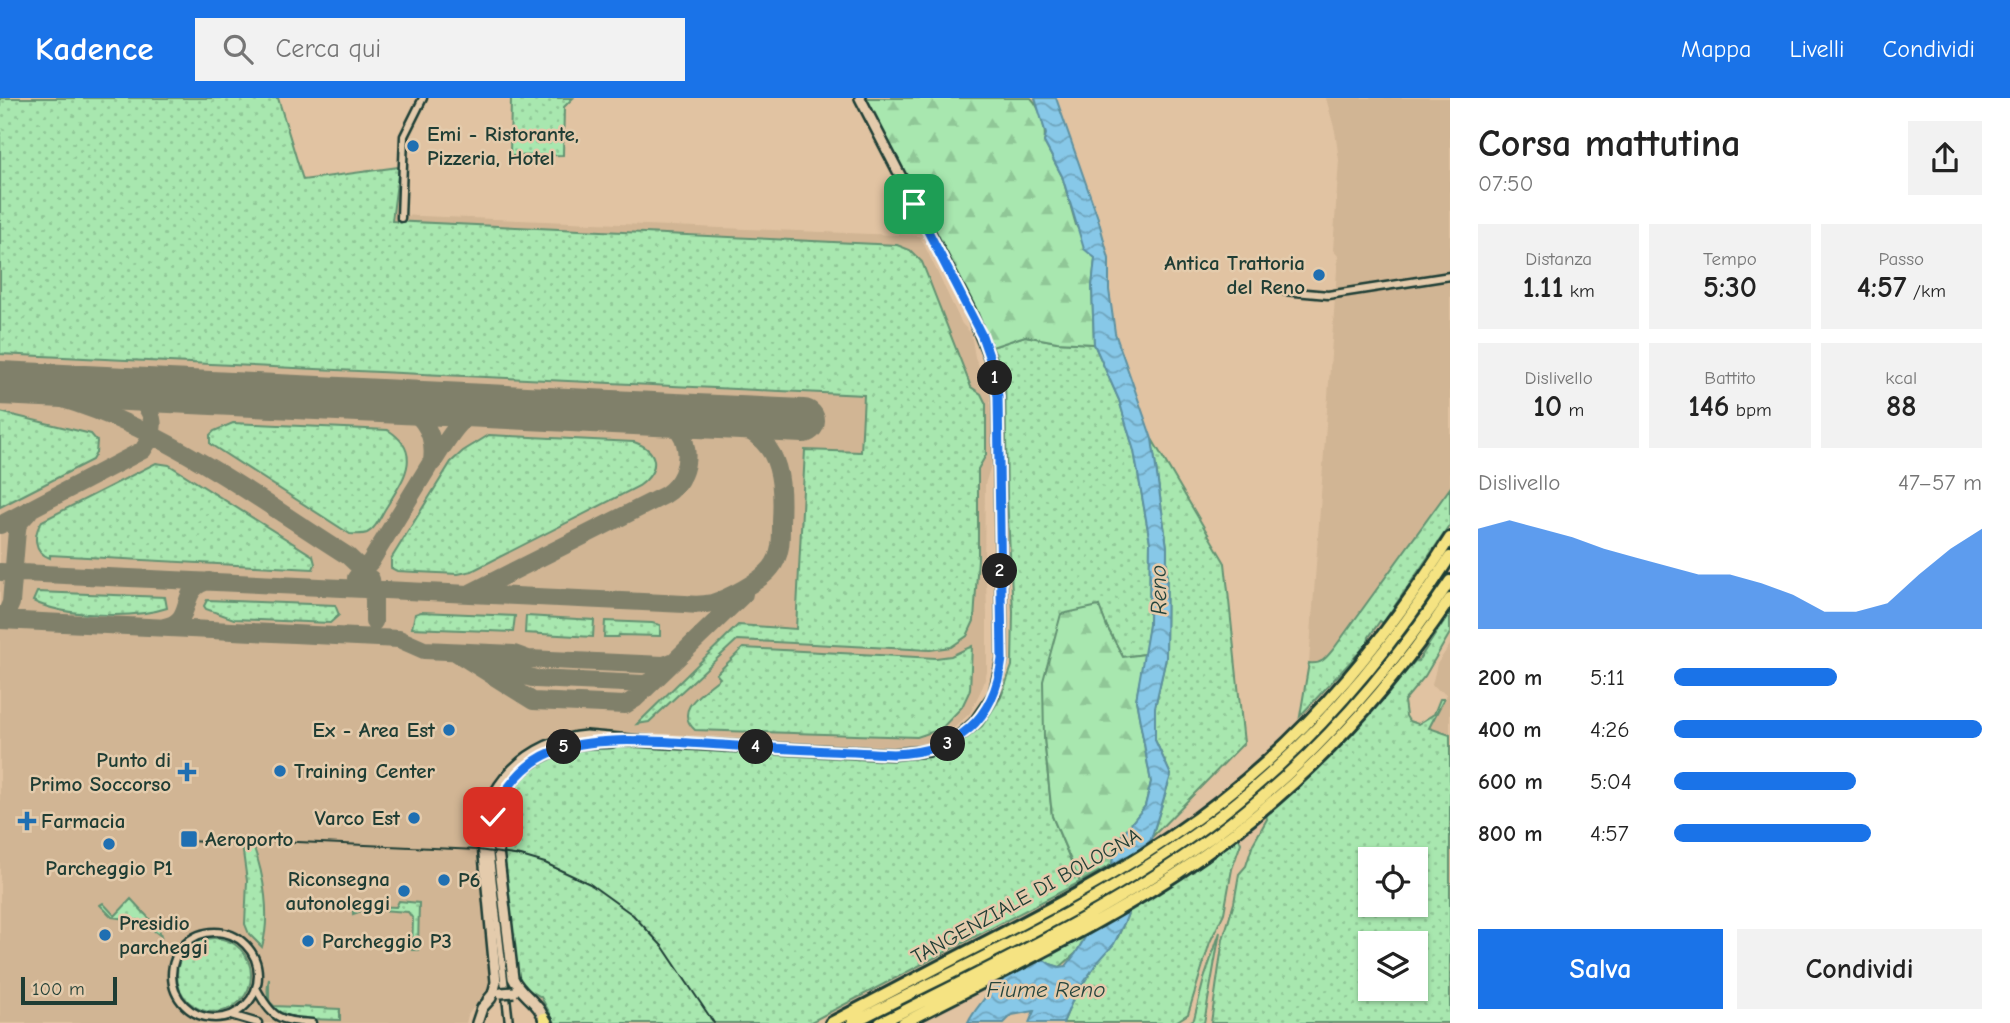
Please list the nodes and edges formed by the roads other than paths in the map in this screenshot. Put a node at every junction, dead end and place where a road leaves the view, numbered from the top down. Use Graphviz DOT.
graph roads {
  1 [pos="422,98"];
  2 [pos="860,98"];
  3 [pos="401,218"];
  4 [pos="1450,276"];
  5 [pos="1284,290"];
  6 [pos="1450,538"];
  7 [pos="1450,556"];
  8 [pos="1450,581"];
  9 [pos="1450,599"];
  10 [pos="640,741"];
  11 [pos="502,798"];
  12 [pos="488,809"];
  13 [pos="490,849"];
  14 [pos="256,988"];
  15 [pos="526,996"];
  16 [pos="488,1000"];
  17 [pos="868,1003"];
  18 [pos="229,1015"];
  19 [pos="475,1021"];
  20 [pos="545,1021"];
  21 [pos="258,1023"];
  22 [pos="312,1023"];
  23 [pos="509,1023"];
  24 [pos="825,1023"];
  25 [pos="831,1023"];
  26 [pos="852,1023"];
  27 [pos="880,1023"];
  28 [pos="903,1023"];
  1 -- 3 [label="street"];
  2 -- 10 [label="street"];
  4 -- 5 [label="street"];
  6 -- 17 [label="highway, TANGENZIALE DI BOLOGNA"];
  7 -- 26 [label="highway"];
  8 -- 27 [label="highway"];
  9 -- 28 [label="highway"];
  10 -- 11 [label="street"];
  10 -- 12 [label="street"];
  11 -- 13 [label="street"];
  11 -- 15 [label="street"];
  12 -- 13 [label="street"];
  12 -- 16 [label="street"];
  13 -- 23 [label="street"];
  14 -- 18 [label="street"];
  14 -- 18 [label="street"];
  14 -- 22 [label="street"];
  15 -- 16 [label="street, bridge"];
  15 -- 20 [label="street"];
  16 -- 19 [label="street"];
  17 -- 24 [label="highway"];
  17 -- 25 [label="highway, TANGENZIALE DI BOLOGNA"];
  18 -- 21 [label="street"];
}
